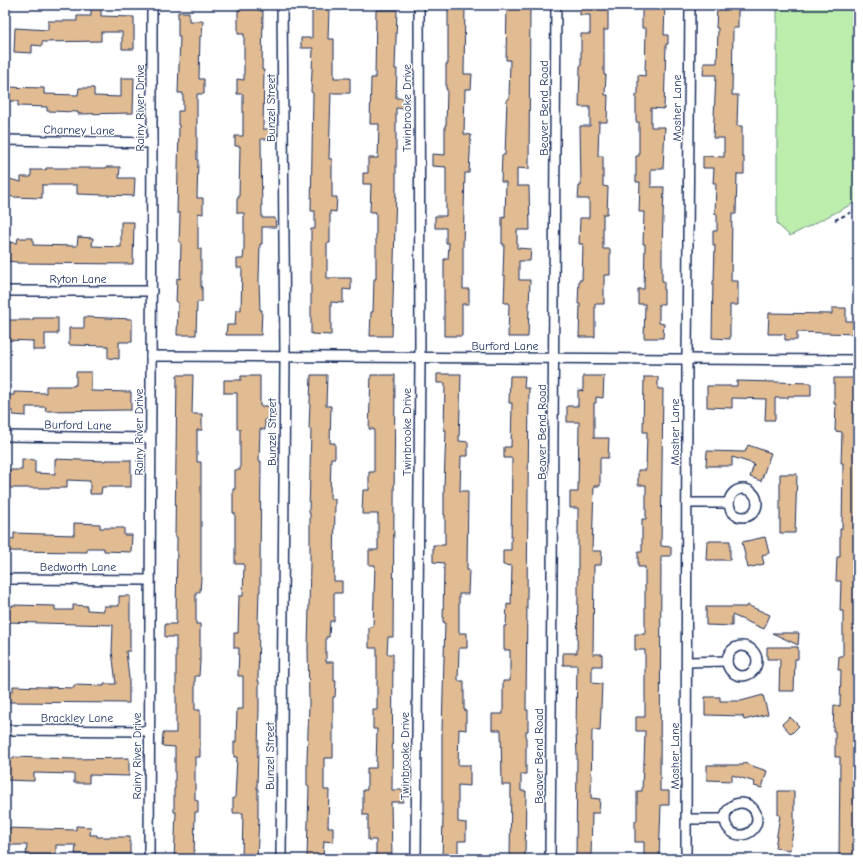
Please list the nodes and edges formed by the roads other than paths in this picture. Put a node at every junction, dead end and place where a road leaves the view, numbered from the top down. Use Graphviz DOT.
graph roads {
  1 [pos="152,5"];
  2 [pos="282,5"];
  3 [pos="419,5"];
  4 [pos="556,5"];
  5 [pos="690,5"];
  6 [pos="6,140"];
  7 [pos="152,143"];
  8 [pos="5,291"];
  9 [pos="152,291"];
  10 [pos="152,356"];
  11 [pos="285,357"];
  12 [pos="420,358"];
  13 [pos="554,359"];
  14 [pos="687,359"];
  15 [pos="858,360"];
  16 [pos="5,436"];
  17 [pos="150,438"];
  18 [pos="687,503"];
  19 [pos="728,503"];
  20 [pos="5,579"];
  21 [pos="150,580"];
  22 [pos="727,661"];
  23 [pos="687,662"];
  24 [pos="5,730"];
  25 [pos="149,731"];
  26 [pos="687,819"];
  27 [pos="725,819"];
  28 [pos="148,859"];
  29 [pos="281,859"];
  30 [pos="416,859"];
  31 [pos="550,859"];
  32 [pos="686,859"];
  1 -- 7 [label="street, Rainy River Drive"];
  2 -- 11 [label="street, Bunzel Street"];
  3 -- 12 [label="street, Twinbrooke Drive"];
  4 -- 13 [label="street, Beaver Bend Road"];
  5 -- 14 [label="street, Mosher Lane"];
  6 -- 7 [label="street, Charney Lane"];
  7 -- 9 [label="street, Rainy River Drive"];
  8 -- 9 [label="street, Ryton Lane"];
  9 -- 10 [label="street, Rainy River Drive"];
  10 -- 11 [label="street, Burford Lane"];
  10 -- 17 [label="street, Rainy River Drive"];
  11 -- 12 [label="street, Burford Lane"];
  11 -- 29 [label="street, Bunzel Street"];
  12 -- 13 [label="street, Burford Lane"];
  12 -- 30 [label="street, Twinbrooke Drive"];
  13 -- 14 [label="street, Burford Lane"];
  13 -- 31 [label="street, Beaver Bend Road"];
  14 -- 15 [label="street, Burford Lane"];
  14 -- 18 [label="street, Mosher Lane"];
  16 -- 17 [label="street, Burford Lane"];
  17 -- 21 [label="street, Rainy River Drive"];
  18 -- 19 [label="street"];
  18 -- 23 [label="street, Mosher Lane"];
  20 -- 21 [label="street, Bedworth Lane"];
  21 -- 25 [label="street, Rainy River Drive"];
  22 -- 23 [label="street"];
  23 -- 26 [label="street, Mosher Lane"];
  24 -- 25 [label="street, Brackley Lane"];
  25 -- 28 [label="street, Rainy River Drive"];
  26 -- 27 [label="street"];
  26 -- 32 [label="street, Mosher Lane"];
}
